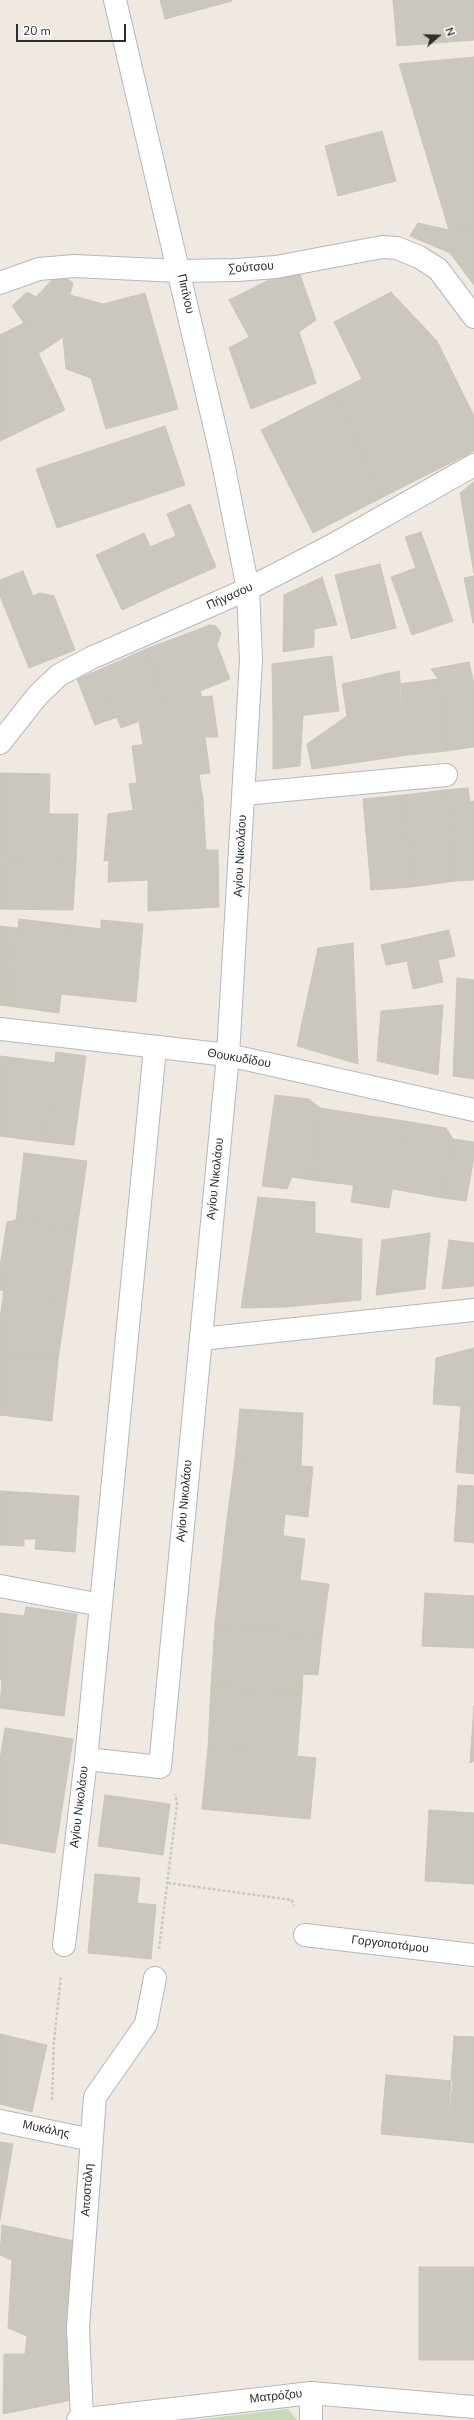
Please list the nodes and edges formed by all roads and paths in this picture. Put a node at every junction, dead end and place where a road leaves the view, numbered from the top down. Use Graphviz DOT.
graph roads {
  1 [pos="115,0"];
  2 [pos="179,271"];
  3 [pos="0,283"];
  4 [pos="474,317"];
  5 [pos="474,464"];
  6 [pos="248,589"];
  7 [pos="0,743"];
  8 [pos="446,774"];
  9 [pos="244,794"];
  10 [pos="0,1029"];
  11 [pos="155,1048"];
  12 [pos="228,1055"];
  13 [pos="474,1110"];
  14 [pos="474,1310"];
  15 [pos="201,1339"];
  16 [pos="0,1586"];
  17 [pos="101,1605"];
  18 [pos="86,1759"];
  19 [pos="160,1767"];
  20 [pos="168,1883"];
  21 [pos="305,1935"];
  22 [pos="64,1945"];
  23 [pos="474,1955"];
  24 [pos="155,1978"];
  25 [pos="0,2121"];
  26 [pos="51,2131"];
  27 [pos="92,2140"];
  28 [pos="311,2393"];
  29 [pos="474,2407"];
  30 [pos="80,2419"];
  31 [pos="311,2420"];
  1 -- 2 [label="street, Πιπίνου"];
  2 -- 3 [label="street, Σούτσου"];
  2 -- 4 [label="street, Σούτσου"];
  2 -- 6 [label="street, Πιπίνου"];
  5 -- 6 [label="street, Πήγασου"];
  6 -- 7 [label="street, Πήγασου"];
  6 -- 9 [label="street, Αγίου Νικολάου"];
  8 -- 9 [label="street"];
  9 -- 12 [label="street, Αγίου Νικολάου"];
  10 -- 11 [label="street, Θουκυδίδου"];
  11 -- 12 [label="street, Θουκυδίδου"];
  11 -- 17 [label="street, Αγίου Νικολάου"];
  12 -- 13 [label="street, Θουκυδίδου"];
  12 -- 15 [label="street, Αγίου Νικολάου"];
  14 -- 15 [label="street"];
  15 -- 19 [label="street, Αγίου Νικολάου"];
  16 -- 17 [label="street"];
  17 -- 18 [label="street, Αγίου Νικολάου"];
  18 -- 19 [label="street"];
  18 -- 22 [label="street, Αγίου Νικολάου"];
  19 -- 20 [label="path"];
  20 -- 21 [label="path"];
  20 -- 24 [label="path"];
  21 -- 23 [label="street, Γοργοποτάμου"];
  22 -- 26 [label="path"];
  24 -- 27 [label="street, Αποστόλη"];
  25 -- 26 [label="street, Μυκάλης"];
  26 -- 27 [label="street, Μυκάλης"];
  27 -- 30 [label="street, Αποστόλη"];
  28 -- 29 [label="street, Ματρόζου"];
  28 -- 30 [label="street, Ματρόζου"];
  28 -- 31 [label="street"];
}
